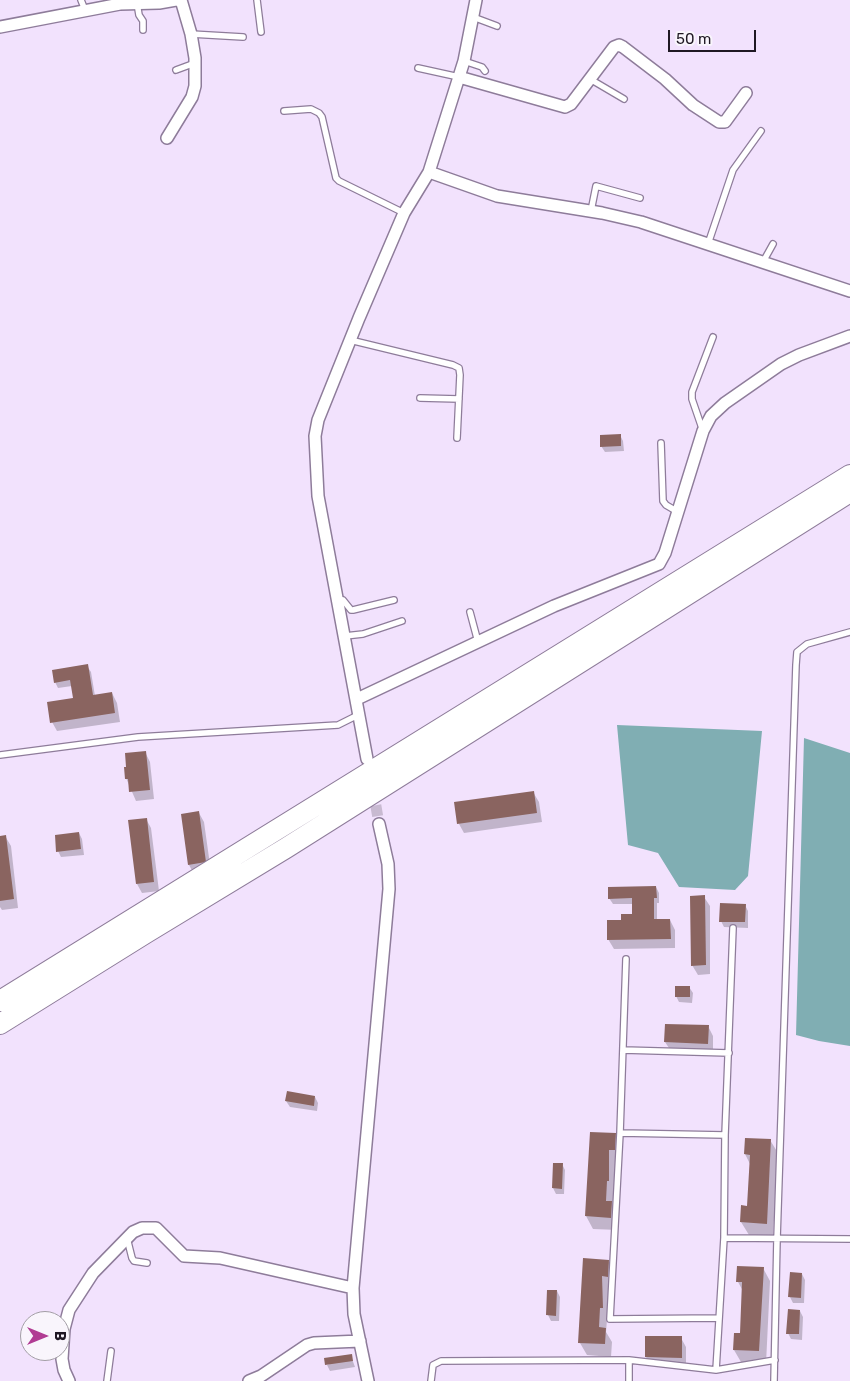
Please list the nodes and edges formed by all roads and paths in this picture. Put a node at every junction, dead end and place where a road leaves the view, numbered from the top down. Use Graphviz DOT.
graph roads {
  1 [pos="176,0"];
  2 [pos="181,0"];
  3 [pos="257,0"];
  4 [pos="476,0"];
  5 [pos="137,4"];
  6 [pos="83,5"];
  7 [pos="473,17"];
  8 [pos="497,26"];
  9 [pos="0,27"];
  10 [pos="143,30"];
  11 [pos="261,32"];
  12 [pos="191,34"];
  13 [pos="243,37"];
  14 [pos="464,61"];
  15 [pos="194,63"];
  16 [pos="418,68"];
  17 [pos="176,70"];
  18 [pos="485,71"];
  19 [pos="459,77"];
  20 [pos="590,79"];
  21 [pos="746,93"];
  22 [pos="624,99"];
  23 [pos="284,111"];
  24 [pos="761,131"];
  25 [pos="167,138"];
  26 [pos="429,172"];
  27 [pos="640,198"];
  28 [pos="591,211"];
  29 [pos="404,213"];
  30 [pos="708,244"];
  31 [pos="773,244"];
  32 [pos="763,262"];
  33 [pos="850,291"];
  34 [pos="713,336"];
  35 [pos="850,336"];
  36 [pos="350,340"];
  37 [pos="420,398"];
  38 [pos="459,399"];
  39 [pos="703,431"];
  40 [pos="457,438"];
  41 [pos="661,443"];
  42 [pos="850,475"];
  43 [pos="850,492"];
  44 [pos="678,512"];
  45 [pos="337,599"];
  46 [pos="394,600"];
  47 [pos="470,612"];
  48 [pos="402,621"];
  49 [pos="850,632"];
  50 [pos="345,636"];
  51 [pos="478,642"];
  52 [pos="357,700"];
  53 [pos="358,715"];
  54 [pos="0,754"];
  55 [pos="367,759"];
  56 [pos="379,824"];
  57 [pos="732,928"];
  58 [pos="626,959"];
  59 [pos="0,1001"];
  60 [pos="0,1024"];
  61 [pos="623,1050"];
  62 [pos="729,1053"];
  63 [pos="620,1133"];
  64 [pos="724,1135"];
  65 [pos="127,1238"];
  66 [pos="724,1238"];
  67 [pos="777,1239"];
  68 [pos="850,1239"];
  69 [pos="147,1263"];
  70 [pos="353,1288"];
  71 [pos="719,1318"];
  72 [pos="360,1341"];
  73 [pos="111,1351"];
  74 [pos="629,1360"];
  75 [pos="775,1360"];
  76 [pos="716,1370"];
  77 [pos="69,1381"];
  78 [pos="107,1381"];
  79 [pos="249,1381"];
  80 [pos="368,1381"];
  81 [pos="431,1381"];
  82 [pos="629,1381"];
  83 [pos="774,1381"];
  1 -- 5 [label="street"];
  2 -- 12 [label="street"];
  3 -- 11 [label="lane"];
  4 -- 7 [label="street"];
  5 -- 6 [label="street"];
  5 -- 10 [label="lane"];
  6 -- 9 [label="street"];
  7 -- 8 [label="lane"];
  7 -- 14 [label="street"];
  12 -- 13 [label="lane"];
  12 -- 15 [label="street"];
  14 -- 18 [label="lane"];
  14 -- 19 [label="street"];
  15 -- 17 [label="lane"];
  15 -- 25 [label="street"];
  16 -- 19 [label="lane"];
  19 -- 20 [label="street"];
  19 -- 26 [label="street"];
  20 -- 21 [label="street"];
  20 -- 22 [label="lane"];
  23 -- 29 [label="lane"];
  24 -- 30 [label="lane"];
  26 -- 28 [label="street"];
  26 -- 29 [label="street"];
  27 -- 28 [label="lane"];
  28 -- 30 [label="street"];
  29 -- 36 [label="street"];
  30 -- 32 [label="street"];
  31 -- 32 [label="lane"];
  32 -- 33 [label="street"];
  34 -- 39 [label="lane"];
  35 -- 39 [label="street"];
  36 -- 38 [label="lane"];
  36 -- 45 [label="street"];
  37 -- 38 [label="lane"];
  38 -- 40 [label="lane"];
  39 -- 44 [label="street"];
  41 -- 44 [label="lane"];
  42 -- 59 [label="highway"];
  43 -- 60 [label="highway"];
  44 -- 51 [label="street"];
  45 -- 46 [label="lane"];
  45 -- 50 [label="street"];
  47 -- 51 [label="lane"];
  48 -- 50 [label="lane"];
  49 -- 67 [label="lane"];
  50 -- 52 [label="street"];
  51 -- 52 [label="street"];
  52 -- 53 [label="street"];
  53 -- 54 [label="lane"];
  53 -- 55 [label="street"];
  56 -- 70 [label="street"];
  57 -- 62 [label="lane"];
  58 -- 61 [label="lane"];
  61 -- 62 [label="lane"];
  61 -- 63 [label="lane"];
  62 -- 64 [label="lane"];
  63 -- 64 [label="lane"];
  63 -- 71 [label="lane"];
  64 -- 66 [label="lane"];
  65 -- 69 [label="lane"];
  65 -- 70 [label="street"];
  65 -- 77 [label="street"];
  66 -- 67 [label="lane"];
  66 -- 71 [label="lane"];
  67 -- 68 [label="lane"];
  67 -- 75 [label="lane"];
  70 -- 72 [label="street"];
  71 -- 76 [label="lane"];
  72 -- 79 [label="street"];
  72 -- 80 [label="street"];
  73 -- 78 [label="lane"];
  74 -- 76 [label="lane"];
  74 -- 81 [label="lane"];
  74 -- 82 [label="lane"];
  75 -- 76 [label="lane"];
  75 -- 83 [label="lane"];
}
